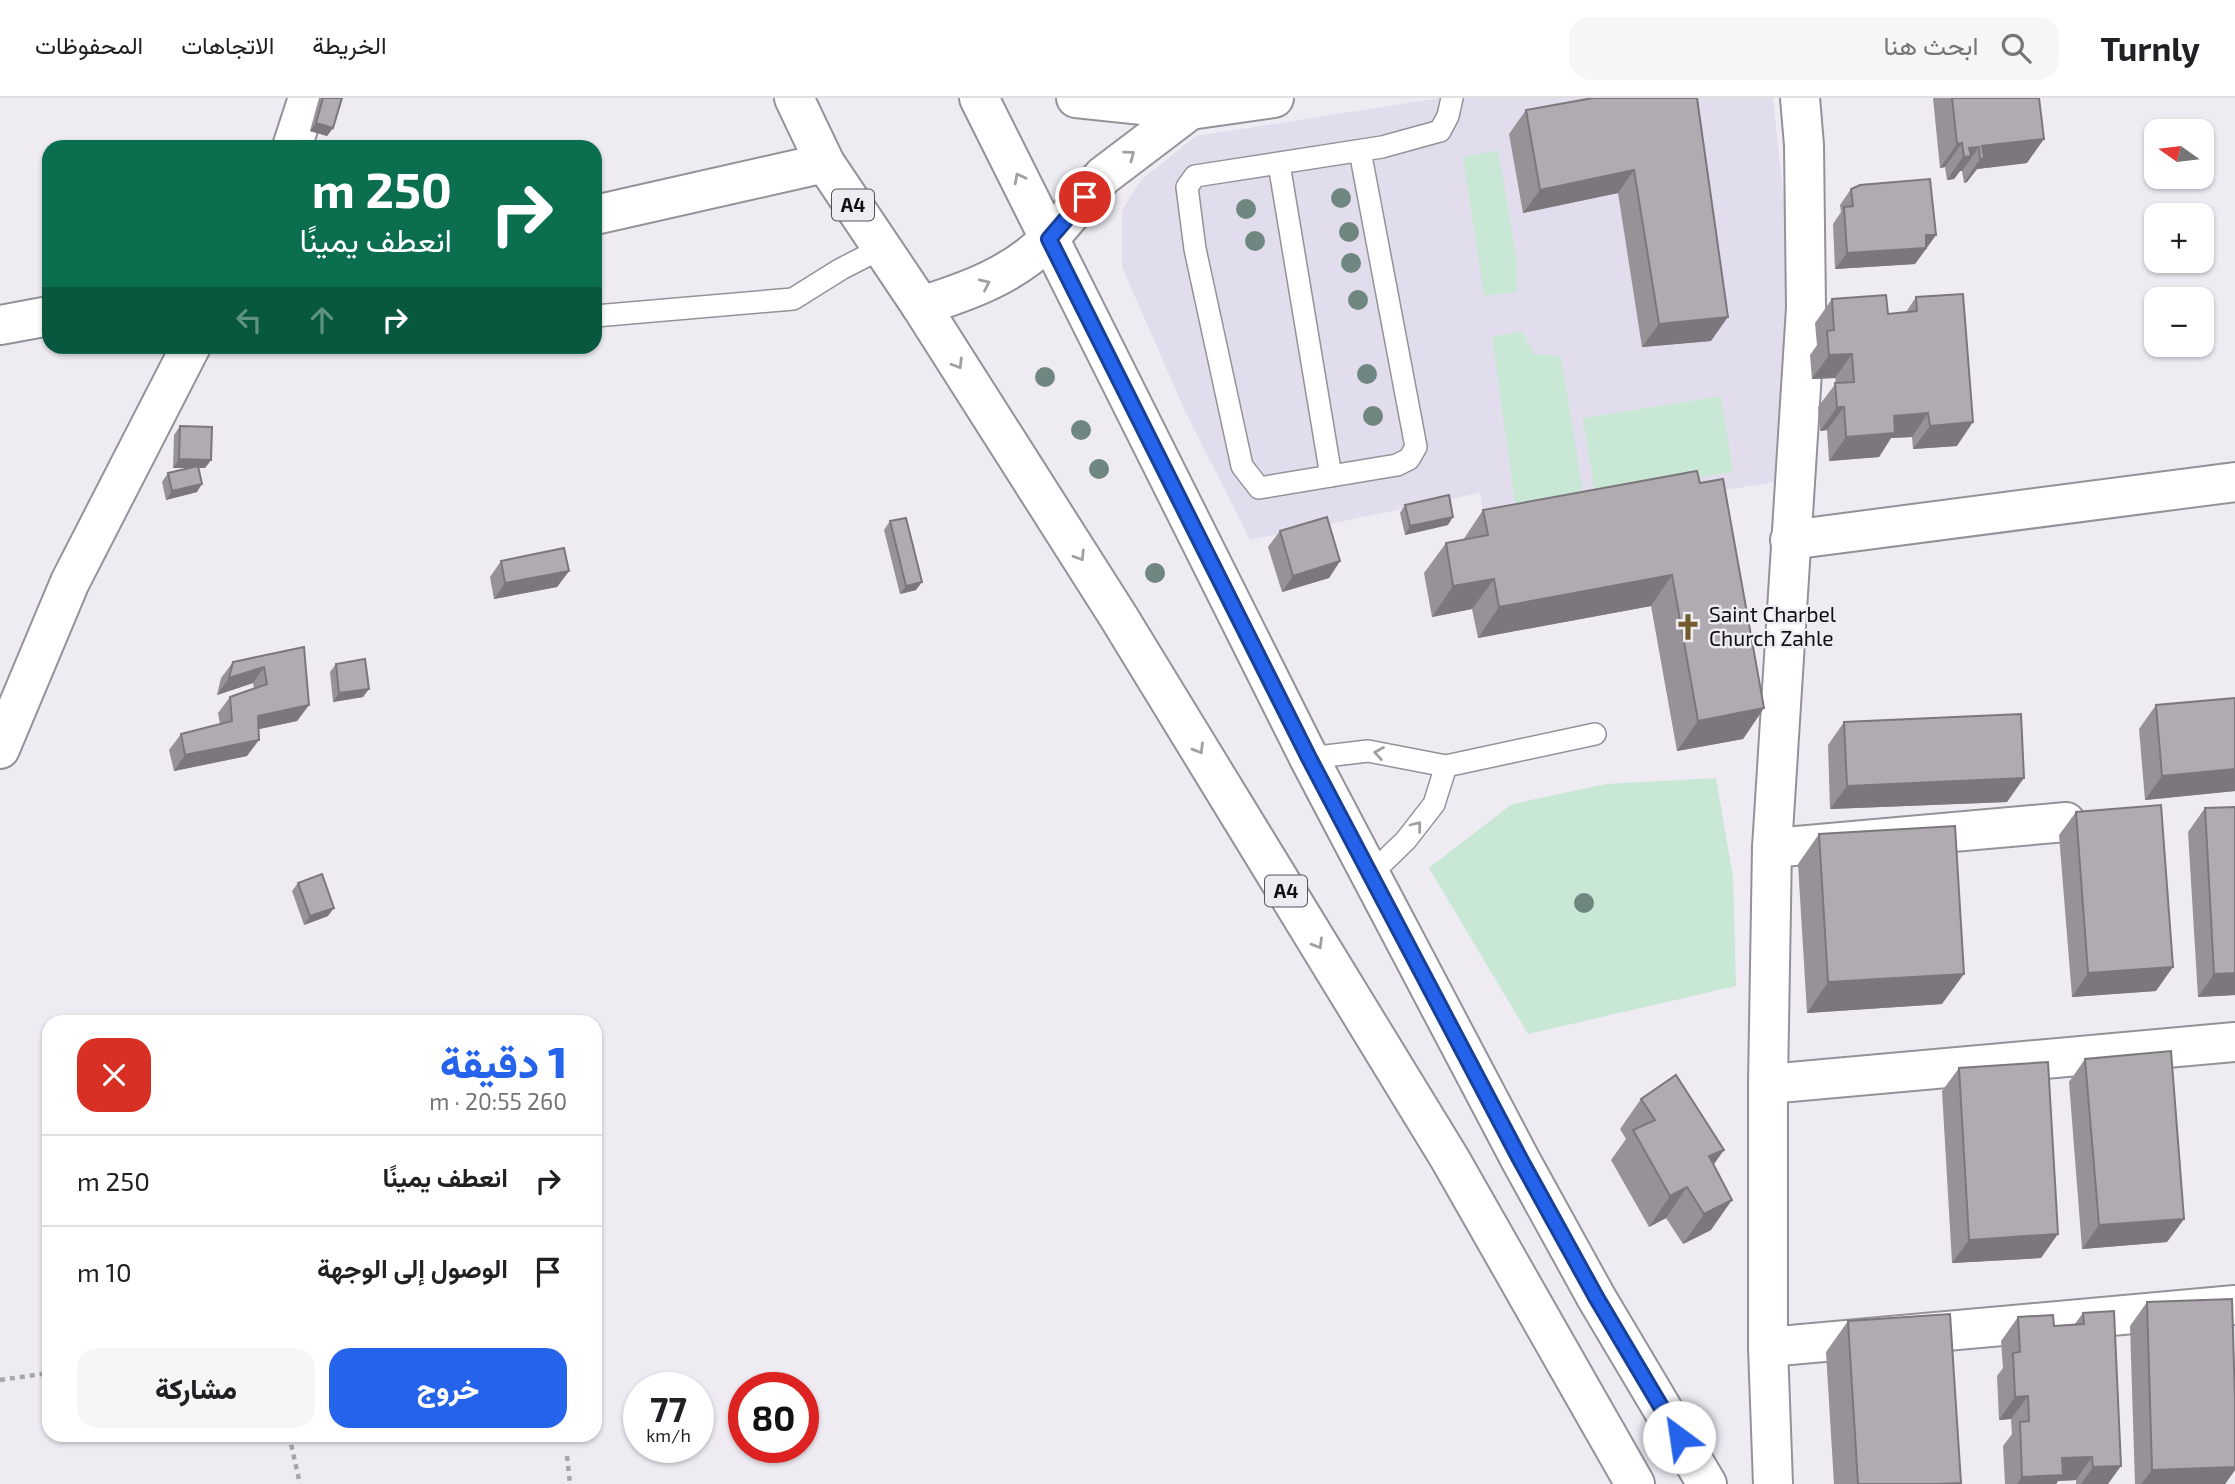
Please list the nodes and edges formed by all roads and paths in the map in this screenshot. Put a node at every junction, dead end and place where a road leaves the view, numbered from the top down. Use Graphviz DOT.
graph roads {
  1 [pos="308,98"];
  2 [pos="794,98"];
  3 [pos="979,98"];
  4 [pos="1076,98"];
  5 [pos="1274,98"];
  6 [pos="1452,98"];
  7 [pos="1800,98"];
  8 [pos="1190,110"];
  9 [pos="294,140"];
  10 [pos="1360,151"];
  11 [pos="825,163"];
  12 [pos="1279,164"];
  13 [pos="602,213"];
  14 [pos="1049,239"];
  15 [pos="882,248"];
  16 [pos="921,306"];
  17 [pos="602,315"];
  18 [pos="42,317"];
  19 [pos="0,325"];
  20 [pos="187,354"];
  21 [pos="1331,476"];
  22 [pos="2235,482"];
  23 [pos="1790,540"];
  24 [pos="1595,734"];
  25 [pos="0,749"];
  26 [pos="1309,758"];
  27 [pos="1446,766"];
  28 [pos="2066,822"];
  29 [pos="1772,848"];
  30 [pos="1371,874"];
  31 [pos="2235,1042"];
  32 [pos="1768,1084"];
  33 [pos="2235,1305"];
  34 [pos="1768,1347"];
  35 [pos="42,1374"];
  36 [pos="0,1380"];
  37 [pos="291,1442"];
  38 [pos="567,1456"];
  39 [pos="300,1484"];
  40 [pos="570,1484"];
  41 [pos="1635,1484"];
  42 [pos="1707,1484"];
  43 [pos="1773,1484"];
  1 -- 9 [label="main road"];
  2 -- 11 [label="main road, A4"];
  14 -- 3 [label="main road, one-way"];
  4 -- 8 [label="main road"];
  5 -- 8 [label="main road"];
  6 -- 10 [label="lane"];
  7 -- 23 [label="main road"];
  14 -- 8 [label="main road, one-way"];
  10 -- 12 [label="lane"];
  10 -- 21 [label="lane"];
  11 -- 13 [label="main road"];
  11 -- 15 [label="main road, A4"];
  12 -- 21 [label="lane"];
  12 -- 21 [label="lane"];
  16 -- 14 [label="main road, one-way"];
  14 -- 26 [label="main road"];
  15 -- 16 [label="main road, A4"];
  15 -- 17 [label="lane"];
  16 -- 41 [label="main road, A4, one-way"];
  18 -- 19 [label="main road"];
  20 -- 25 [label="main road"];
  22 -- 23 [label="main road"];
  23 -- 29 [label="main road"];
  24 -- 27 [label="lane"];
  27 -- 26 [label="lane, one-way"];
  26 -- 30 [label="main road"];
  30 -- 27 [label="lane, one-way"];
  28 -- 29 [label="main road"];
  29 -- 32 [label="main road"];
  30 -- 42 [label="main road"];
  31 -- 32 [label="main road"];
  32 -- 34 [label="main road"];
  33 -- 34 [label="main road"];
  34 -- 43 [label="main road"];
  35 -- 36 [label="path"];
  37 -- 39 [label="path"];
  38 -- 40 [label="path"];
}
